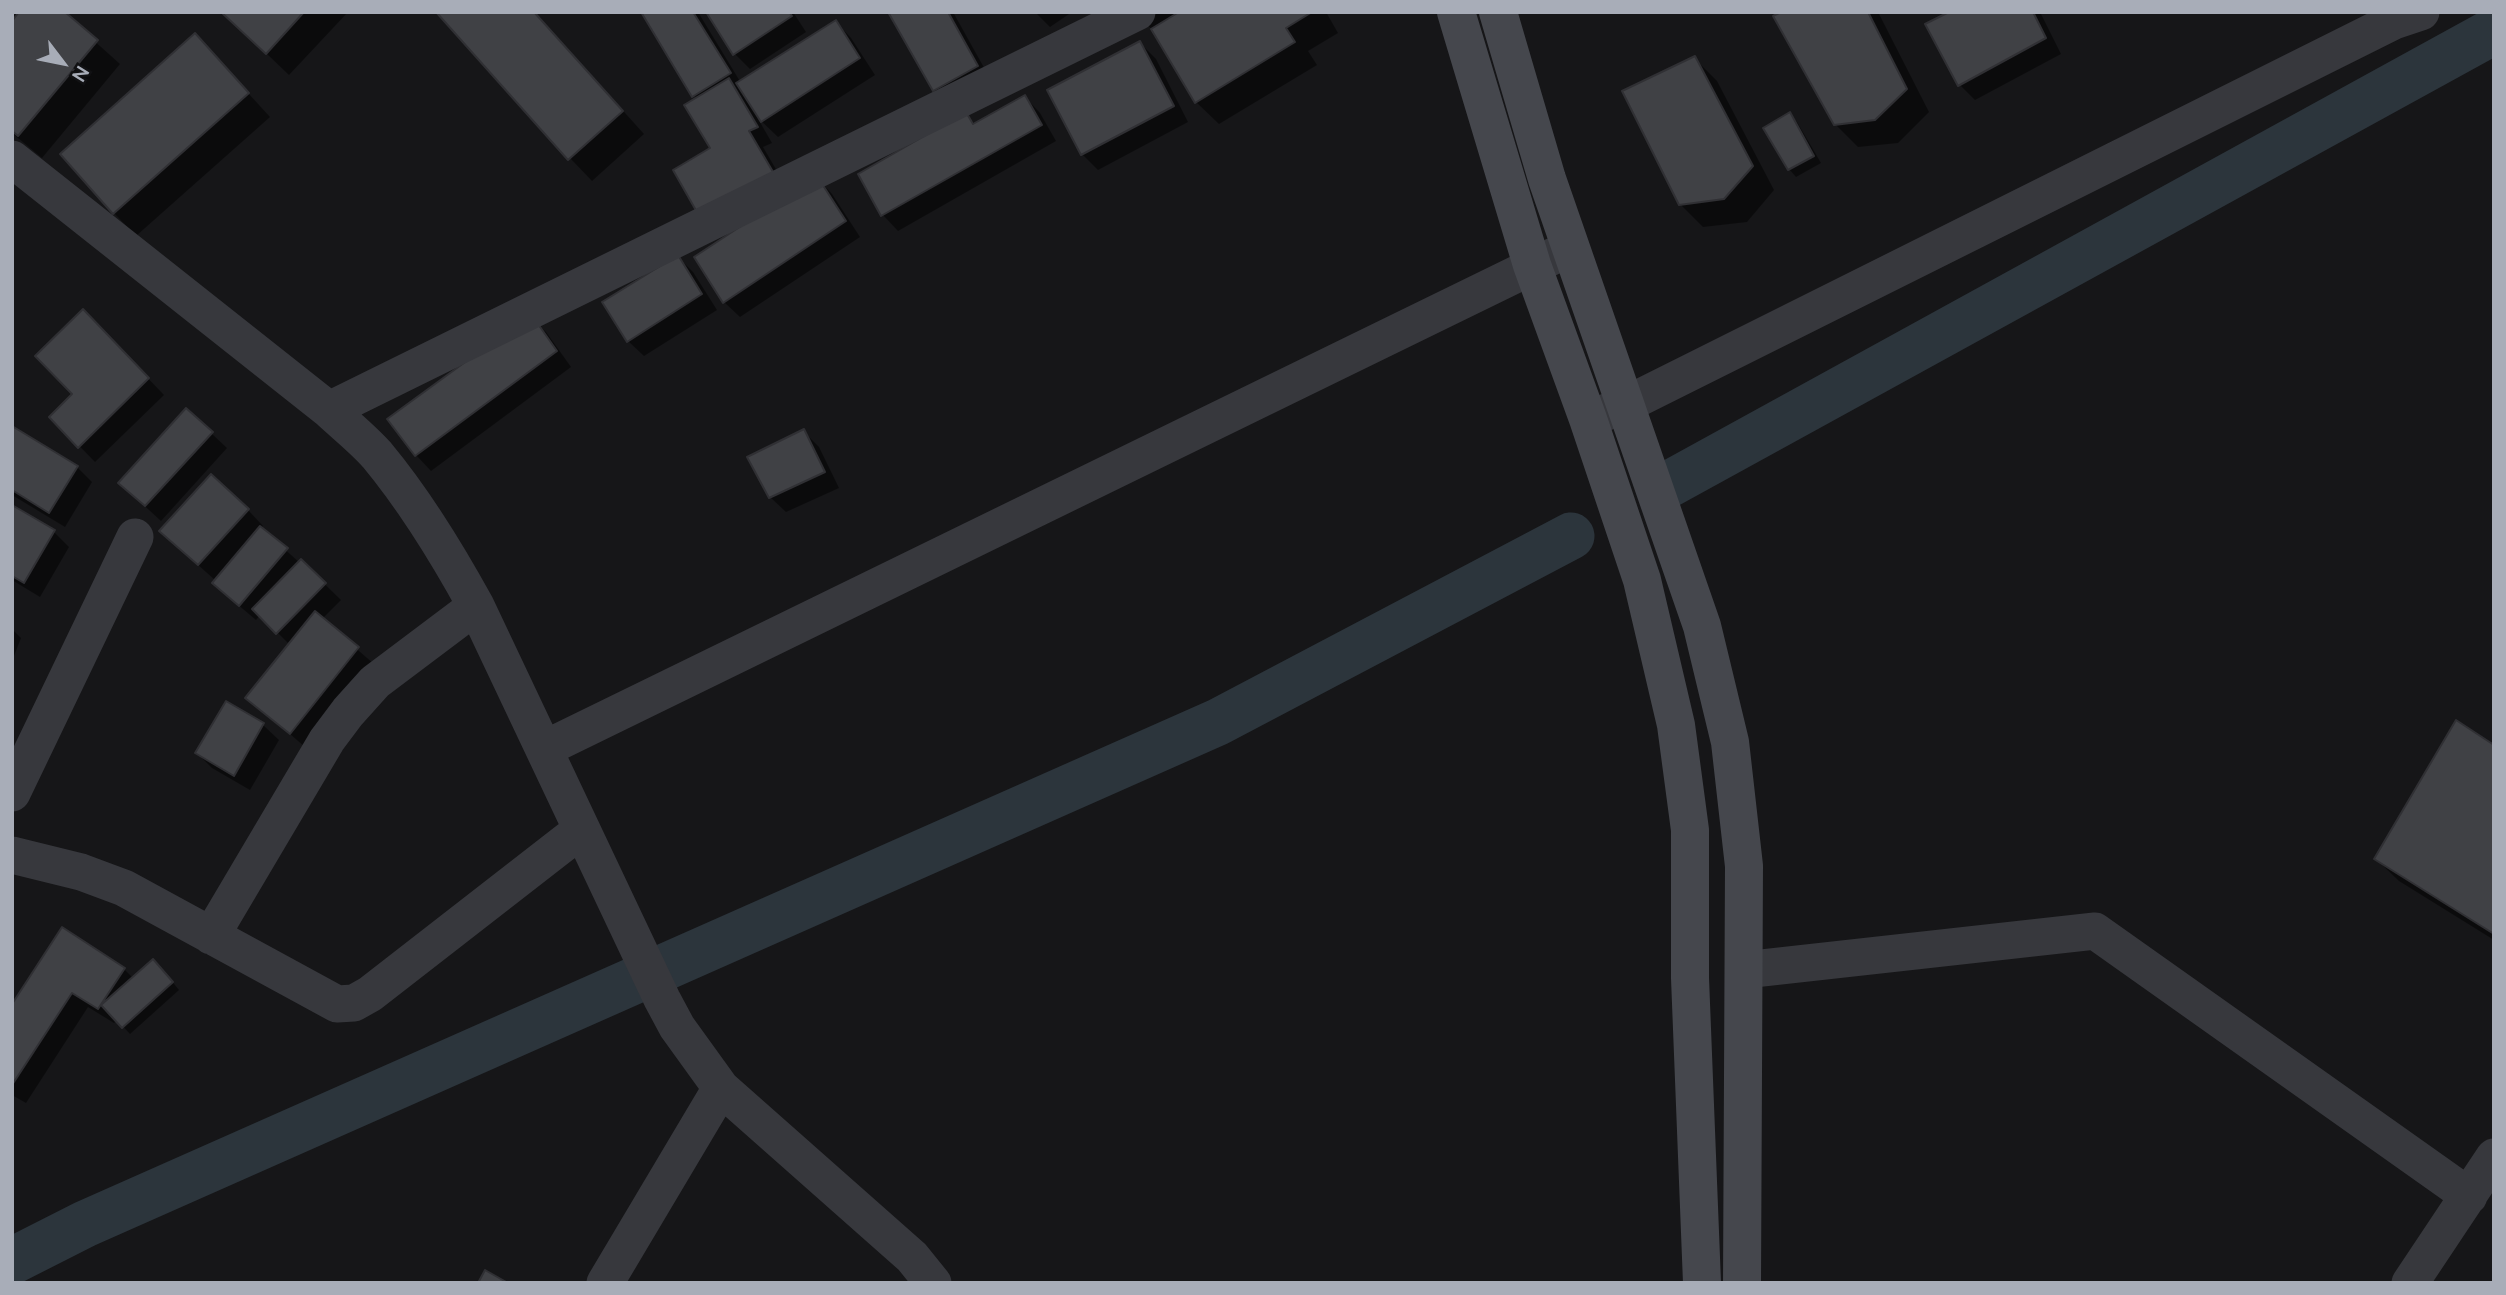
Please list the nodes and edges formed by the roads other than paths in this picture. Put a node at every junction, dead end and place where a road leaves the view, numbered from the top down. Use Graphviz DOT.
graph roads {
  1 [pos="1137,12"];
  2 [pos="1456,12"];
  3 [pos="1498,12"];
  4 [pos="2421,12"];
  5 [pos="12,159"];
  6 [pos="1570,248"];
  7 [pos="1532,265"];
  8 [pos="1625,405"];
  9 [pos="329,410"];
  10 [pos="1588,419"];
  11 [pos="135,537"];
  12 [pos="476,606"];
  13 [pos="544,749"];
  14 [pos="12,793"];
  15 [pos="582,830"];
  16 [pos="12,855"];
  17 [pos="211,936"];
  18 [pos="1744,970"];
  19 [pos="721,1088"];
  20 [pos="2494,1157"];
  21 [pos="2469,1196"];
  22 [pos="605,1283"];
  23 [pos="933,1283"];
  24 [pos="1702,1283"];
  25 [pos="1742,1283"];
  26 [pos="2410,1283"];
  1 -- 9 [label="street"];
  2 -- 7 [label="street"];
  3 -- 6 [label="street"];
  4 -- 8 [label="street"];
  5 -- 9 [label="street"];
  6 -- 7 [label="street"];
  6 -- 8 [label="street"];
  7 -- 10 [label="street"];
  7 -- 13 [label="street"];
  8 -- 10 [label="street"];
  8 -- 18 [label="street"];
  9 -- 12 [label="street"];
  10 -- 24 [label="street"];
  11 -- 14 [label="street"];
  12 -- 13 [label="street"];
  12 -- 17 [label="street"];
  13 -- 15 [label="street"];
  15 -- 17 [label="street"];
  15 -- 19 [label="street"];
  16 -- 17 [label="street"];
  18 -- 21 [label="street"];
  18 -- 25 [label="street"];
  19 -- 22 [label="street"];
  19 -- 23 [label="street"];
  20 -- 21 [label="street"];
  21 -- 26 [label="street"];
}
